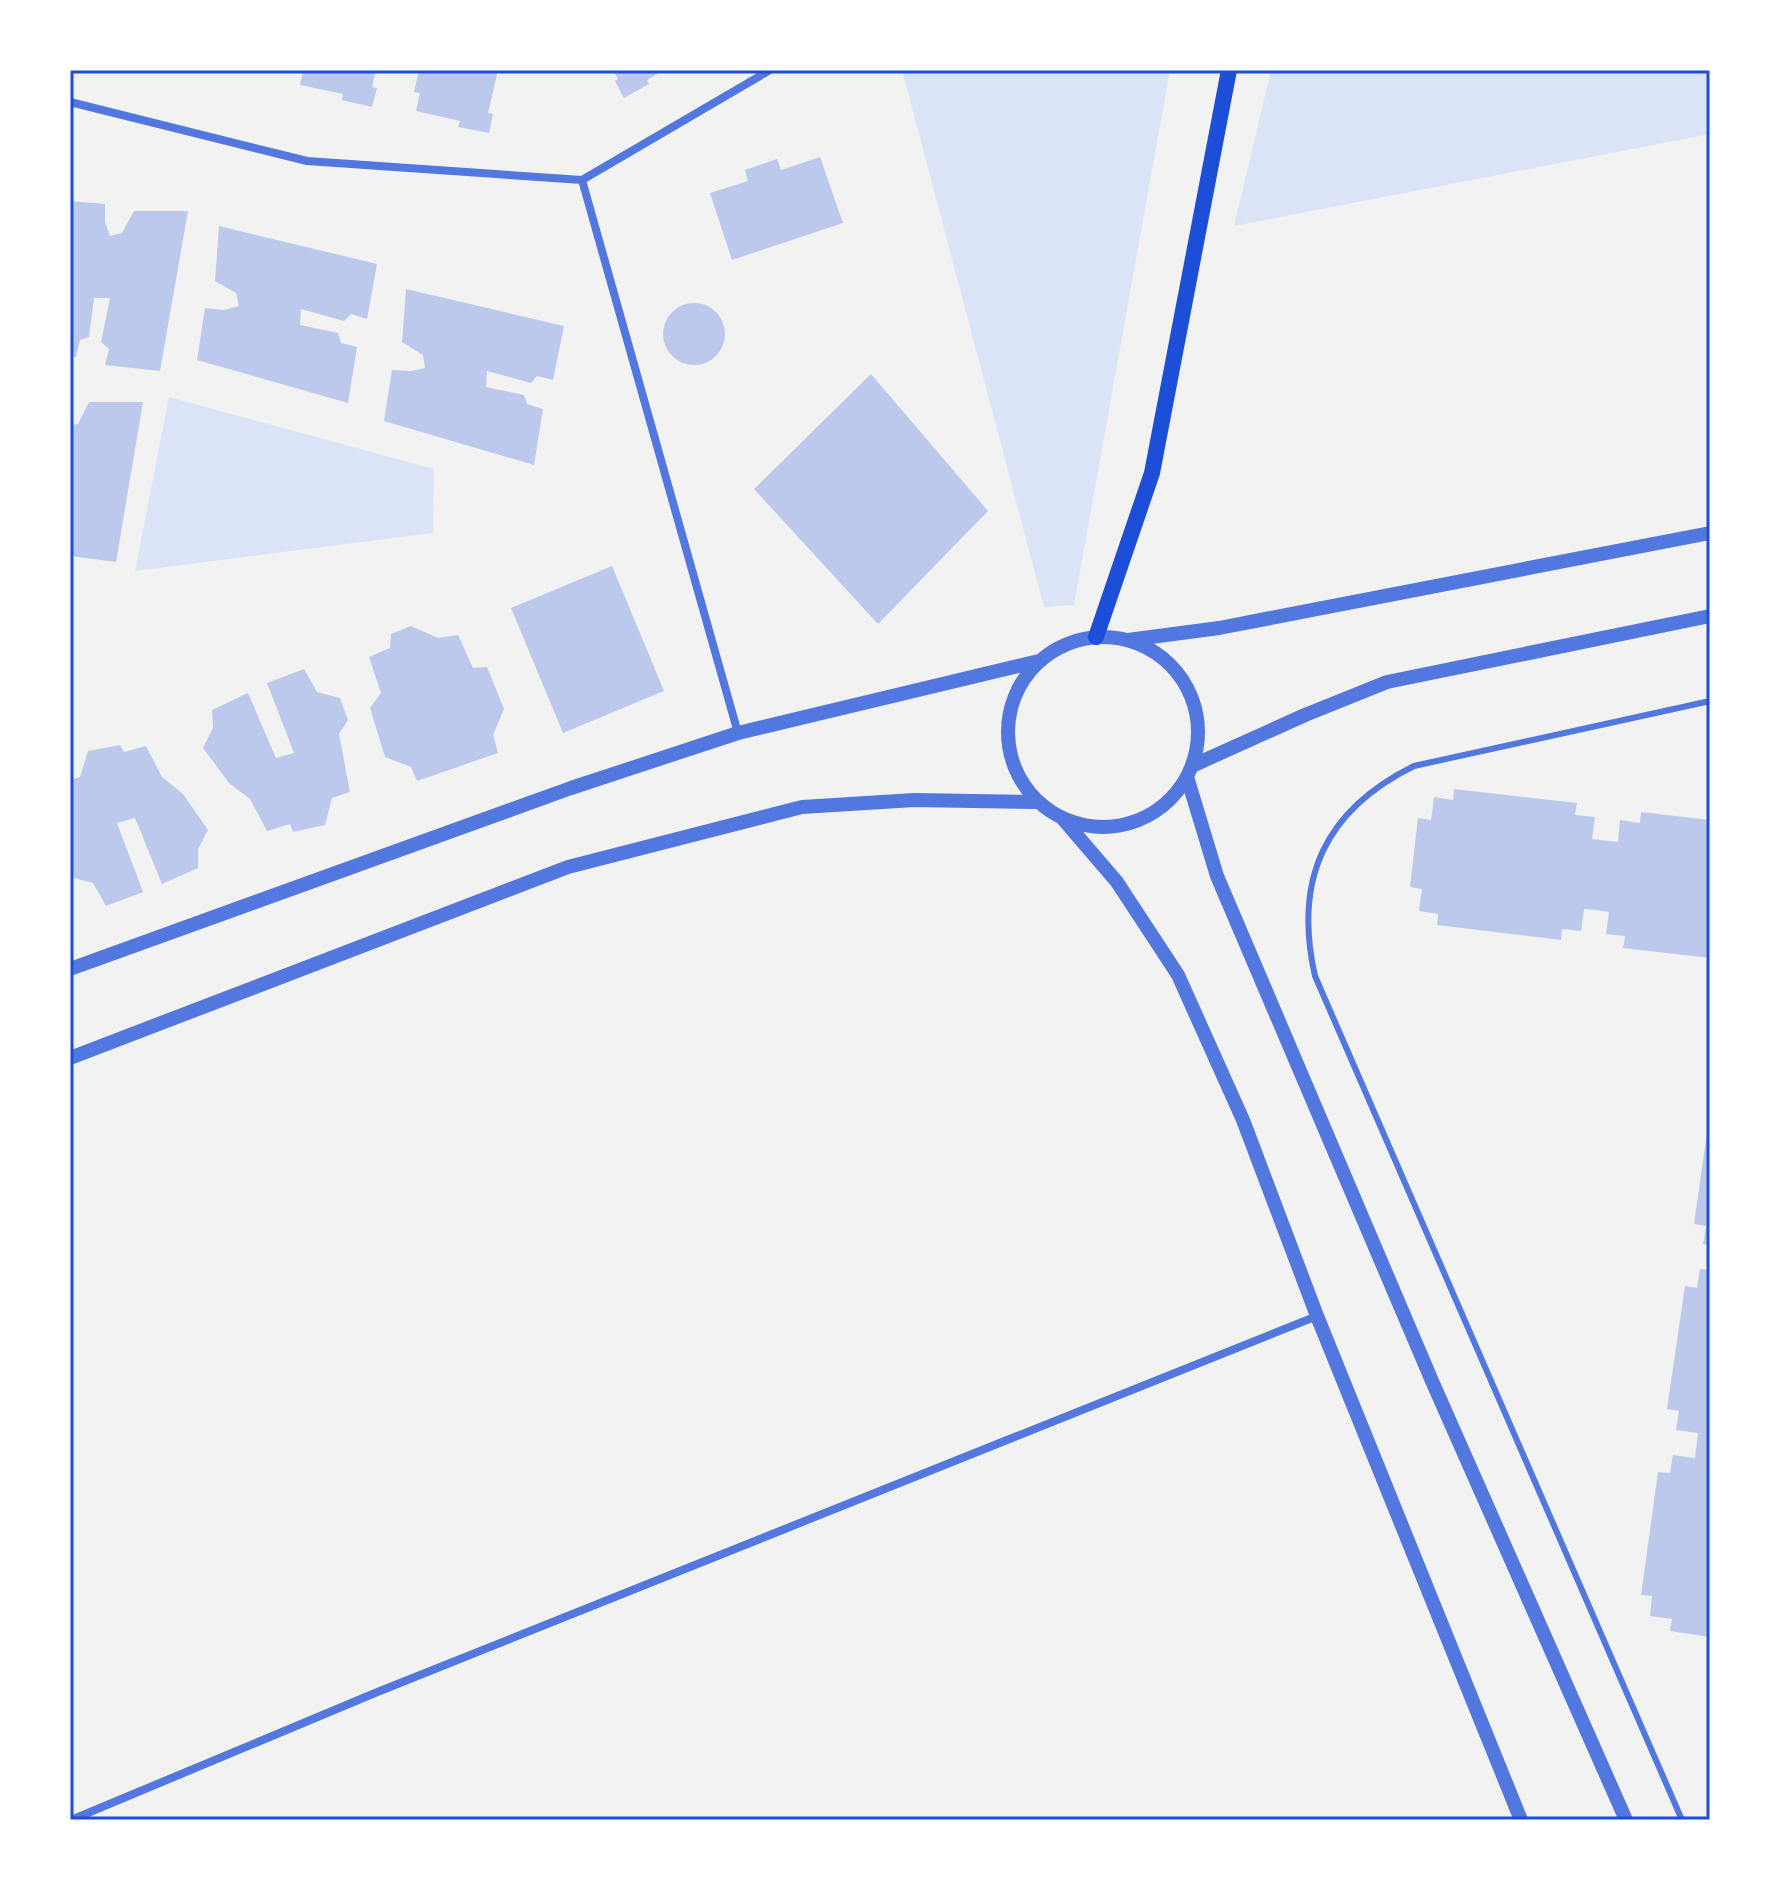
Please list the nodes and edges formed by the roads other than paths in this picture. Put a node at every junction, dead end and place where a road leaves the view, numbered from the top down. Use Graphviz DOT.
graph roads {
  1 [pos="770,70"];
  2 [pos="1229,70"];
  3 [pos="70,102"];
  4 [pos="582,180"];
  5 [pos="1710,533"];
  6 [pos="1710,616"];
  7 [pos="1096,637"];
  8 [pos="1128,640"];
  9 [pos="1039,661"];
  10 [pos="1710,701"];
  11 [pos="738,733"];
  12 [pos="1194,765"];
  13 [pos="1188,780"];
  14 [pos="1037,802"];
  15 [pos="1063,819"];
  16 [pos="70,969"];
  17 [pos="70,1058"];
  18 [pos="1317,1316"];
  19 [pos="71,1820"];
  20 [pos="1521,1820"];
  21 [pos="1626,1820"];
  22 [pos="1682,1820"];
  1 -- 4 [label="street"];
  2 -- 7 [label="main road"];
  3 -- 4 [label="street"];
  4 -- 11 [label="street"];
  5 -- 8 [label="street"];
  6 -- 12 [label="street"];
  7 -- 8 [label="street"];
  7 -- 9 [label="street"];
  8 -- 12 [label="street"];
  9 -- 11 [label="street"];
  9 -- 14 [label="street"];
  10 -- 22 [label="lane"];
  11 -- 16 [label="street"];
  12 -- 13 [label="street"];
  13 -- 15 [label="street"];
  13 -- 21 [label="street"];
  14 -- 15 [label="street"];
  14 -- 17 [label="street"];
  15 -- 18 [label="street"];
  18 -- 19 [label="street"];
  18 -- 20 [label="street"];
}
